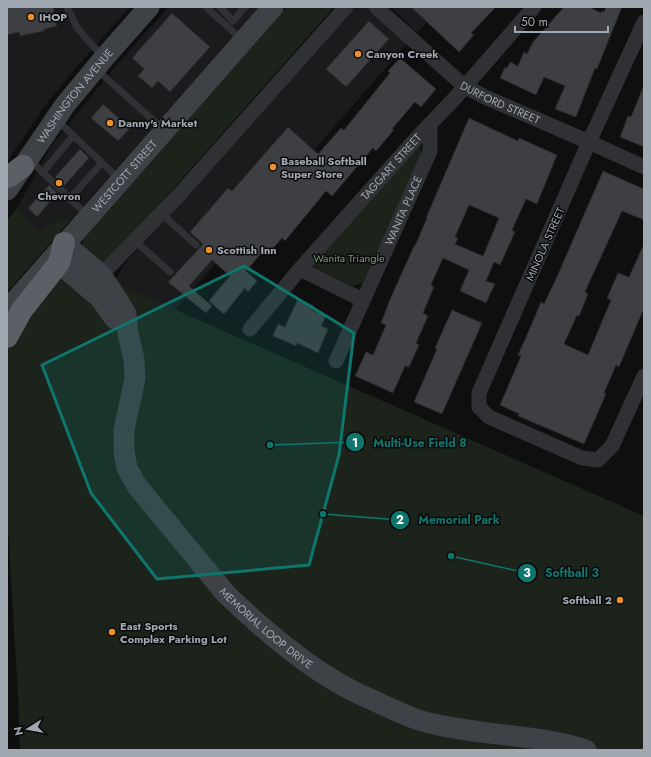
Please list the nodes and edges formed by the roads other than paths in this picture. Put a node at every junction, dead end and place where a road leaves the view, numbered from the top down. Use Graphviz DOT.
graph roads {
  1 [pos="67,7"];
  2 [pos="149,7"];
  3 [pos="206,7"];
  4 [pos="220,7"];
  5 [pos="246,7"];
  6 [pos="274,7"];
  7 [pos="346,7"];
  8 [pos="376,7"];
  9 [pos="534,7"];
  10 [pos="644,22"];
  11 [pos="243,41"];
  12 [pos="99,63"];
  13 [pos="464,86"];
  14 [pos="55,119"];
  15 [pos="430,124"];
  16 [pos="165,130"];
  17 [pos="73,136"];
  18 [pos="589,142"];
  19 [pos="102,163"];
  20 [pos="644,167"];
  21 [pos="25,168"];
  22 [pos="120,180"];
  23 [pos="7,190"];
  24 [pos="70,198"];
  25 [pos="161,213"];
  26 [pos="88,216"];
  27 [pos="134,240"];
  28 [pos="196,245"];
  29 [pos="61,253"];
  30 [pos="300,269"];
  31 [pos="170,272"];
  32 [pos="101,275"];
  33 [pos="364,300"];
  34 [pos="7,310"];
  35 [pos="250,329"];
  36 [pos="128,334"];
  37 [pos="7,337"];
  38 [pos="336,360"];
  39 [pos="644,376"];
  40 [pos="586,750"];
  1 -- 12 [label="lane"];
  2 -- 12 [label="street, WASHINGTON AVENUE"];
  3 -- 11 [label="lane"];
  4 -- 5 [label="lane"];
  6 -- 11 [label="street, WESTCOTT STREET"];
  7 -- 25 [label="street"];
  8 -- 13 [label="street, DURFORD STREET"];
  9 -- 13 [label="street, TAGGART STREET"];
  10 -- 18 [label="street, MINOLA STREET"];
  11 -- 16 [label="street, WESTCOTT STREET"];
  12 -- 14 [label="street, WASHINGTON AVENUE"];
  12 -- 16 [label="lane"];
  13 -- 15 [label="street, TAGGART STREET"];
  13 -- 18 [label="street, DURFORD STREET"];
  14 -- 17 [label="lane"];
  14 -- 21 [label="street, WASHINGTON AVENUE"];
  15 -- 30 [label="street, TAGGART STREET"];
  15 -- 33 [label="street, WANITA PLACE"];
  16 -- 22 [label="street, WESTCOTT STREET"];
  17 -- 19 [label="lane"];
  17 -- 21 [label="lane"];
  18 -- 20 [label="street, DURFORD STREET"];
  18 -- 39 [label="street, MINOLA STREET"];
  19 -- 22 [label="lane"];
  19 -- 24 [label="lane"];
  21 -- 23 [label="street, WASHINGTON AVENUE"];
  21 -- 24 [label="lane"];
  22 -- 26 [label="street, WESTCOTT STREET"];
  24 -- 26 [label="lane"];
  25 -- 27 [label="street"];
  25 -- 28 [label="lane"];
  26 -- 29 [label="street, WESTCOTT STREET"];
  27 -- 31 [label="lane"];
  27 -- 32 [label="street"];
  29 -- 32 [label="street, MEMORIAL LOOP DRIVE"];
  29 -- 34 [label="street, WESTCOTT STREET"];
  29 -- 36 [label="street, MEMORIAL LOOP DRIVE"];
  29 -- 37 [label="highway"];
  30 -- 33 [label="street"];
  30 -- 35 [label="street, TAGGART STREET"];
  32 -- 36 [label="street, MEMORIAL LOOP DRIVE"];
  33 -- 38 [label="street, WANITA PLACE"];
  36 -- 40 [label="street, MEMORIAL LOOP DRIVE"];
}
